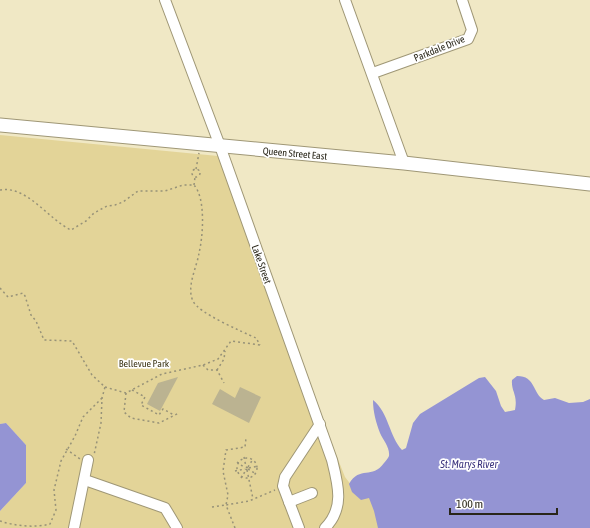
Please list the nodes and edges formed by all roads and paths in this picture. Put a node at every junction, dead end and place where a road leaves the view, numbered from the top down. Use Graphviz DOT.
graph roads {
  1 [pos="165,0"];
  2 [pos="345,0"];
  3 [pos="462,0"];
  4 [pos="373,73"];
  5 [pos="0,125"];
  6 [pos="200,145"];
  7 [pos="220,146"];
  8 [pos="404,163"];
  9 [pos="196,169"];
  10 [pos="195,177"];
  11 [pos="590,184"];
  12 [pos="194,185"];
  13 [pos="0,190"];
  14 [pos="0,288"];
  15 [pos="225,349"];
  16 [pos="203,365"];
  17 [pos="217,370"];
  18 [pos="224,384"];
  19 [pos="105,387"];
  20 [pos="132,390"];
  21 [pos="126,393"];
  22 [pos="102,398"];
  23 [pos="179,413"];
  24 [pos="174,415"];
  25 [pos="320,424"];
  26 [pos="246,438"];
  27 [pos="66,449"];
  28 [pos="245,458"];
  29 [pos="88,460"];
  30 [pos="253,460"];
  31 [pos="238,463"];
  32 [pos="257,467"];
  33 [pos="247,469"];
  34 [pos="236,470"];
  35 [pos="256,474"];
  36 [pos="241,477"];
  37 [pos="249,478"];
  38 [pos="85,480"];
  39 [pos="283,486"];
  40 [pos="312,493"];
  41 [pos="253,499"];
  42 [pos="289,502"];
  43 [pos="226,505"];
  44 [pos="212,507"];
  45 [pos="0,521"];
  46 [pos="12,525"];
  47 [pos="11,528"];
  48 [pos="74,528"];
  49 [pos="178,528"];
  50 [pos="235,528"];
  51 [pos="299,528"];
  52 [pos="325,528"];
  1 -- 7 [label="street, Lake Street"];
  2 -- 4 [label="street"];
  3 -- 4 [label="street, Parkdale Drive"];
  4 -- 8 [label="street"];
  5 -- 6 [label="main road, Queen Street East"];
  6 -- 7 [label="main road, Queen Street East"];
  6 -- 9 [label="path"];
  7 -- 8 [label="main road, Queen Street East"];
  7 -- 25 [label="street, Lake Street"];
  8 -- 11 [label="main road, Queen Street East"];
  9 -- 10 [label="path"];
  9 -- 10 [label="path"];
  10 -- 12 [label="path"];
  12 -- 13 [label="path"];
  12 -- 15 [label="path"];
  14 -- 19 [label="path"];
  15 -- 16 [label="path"];
  15 -- 17 [label="path"];
  16 -- 17 [label="path"];
  16 -- 20 [label="path"];
  17 -- 18 [label="path"];
  19 -- 21 [label="path"];
  19 -- 22 [label="path"];
  20 -- 21 [label="path"];
  20 -- 24 [label="path"];
  21 -- 24 [label="path"];
  22 -- 27 [label="path"];
  22 -- 29 [label="path"];
  23 -- 24 [label="path"];
  25 -- 39 [label="street"];
  25 -- 52 [label="street, Lake Street"];
  26 -- 43 [label="path"];
  27 -- 29 [label="path"];
  27 -- 46 [label="path"];
  28 -- 30 [label="path"];
  28 -- 31 [label="path"];
  28 -- 33 [label="path"];
  29 -- 38 [label="street"];
  30 -- 32 [label="path"];
  30 -- 33 [label="path"];
  31 -- 33 [label="path"];
  31 -- 34 [label="path"];
  32 -- 33 [label="path"];
  32 -- 35 [label="path"];
  33 -- 34 [label="path"];
  33 -- 35 [label="path"];
  33 -- 36 [label="path"];
  33 -- 37 [label="path"];
  34 -- 36 [label="path"];
  35 -- 37 [label="path"];
  36 -- 37 [label="path"];
  37 -- 41 [label="path"];
  38 -- 48 [label="street"];
  38 -- 49 [label="street"];
  39 -- 41 [label="path"];
  39 -- 42 [label="street"];
  40 -- 42 [label="street"];
  41 -- 43 [label="path"];
  42 -- 51 [label="street"];
  43 -- 44 [label="path"];
  43 -- 50 [label="path"];
  45 -- 46 [label="path"];
  46 -- 47 [label="path"];
}
